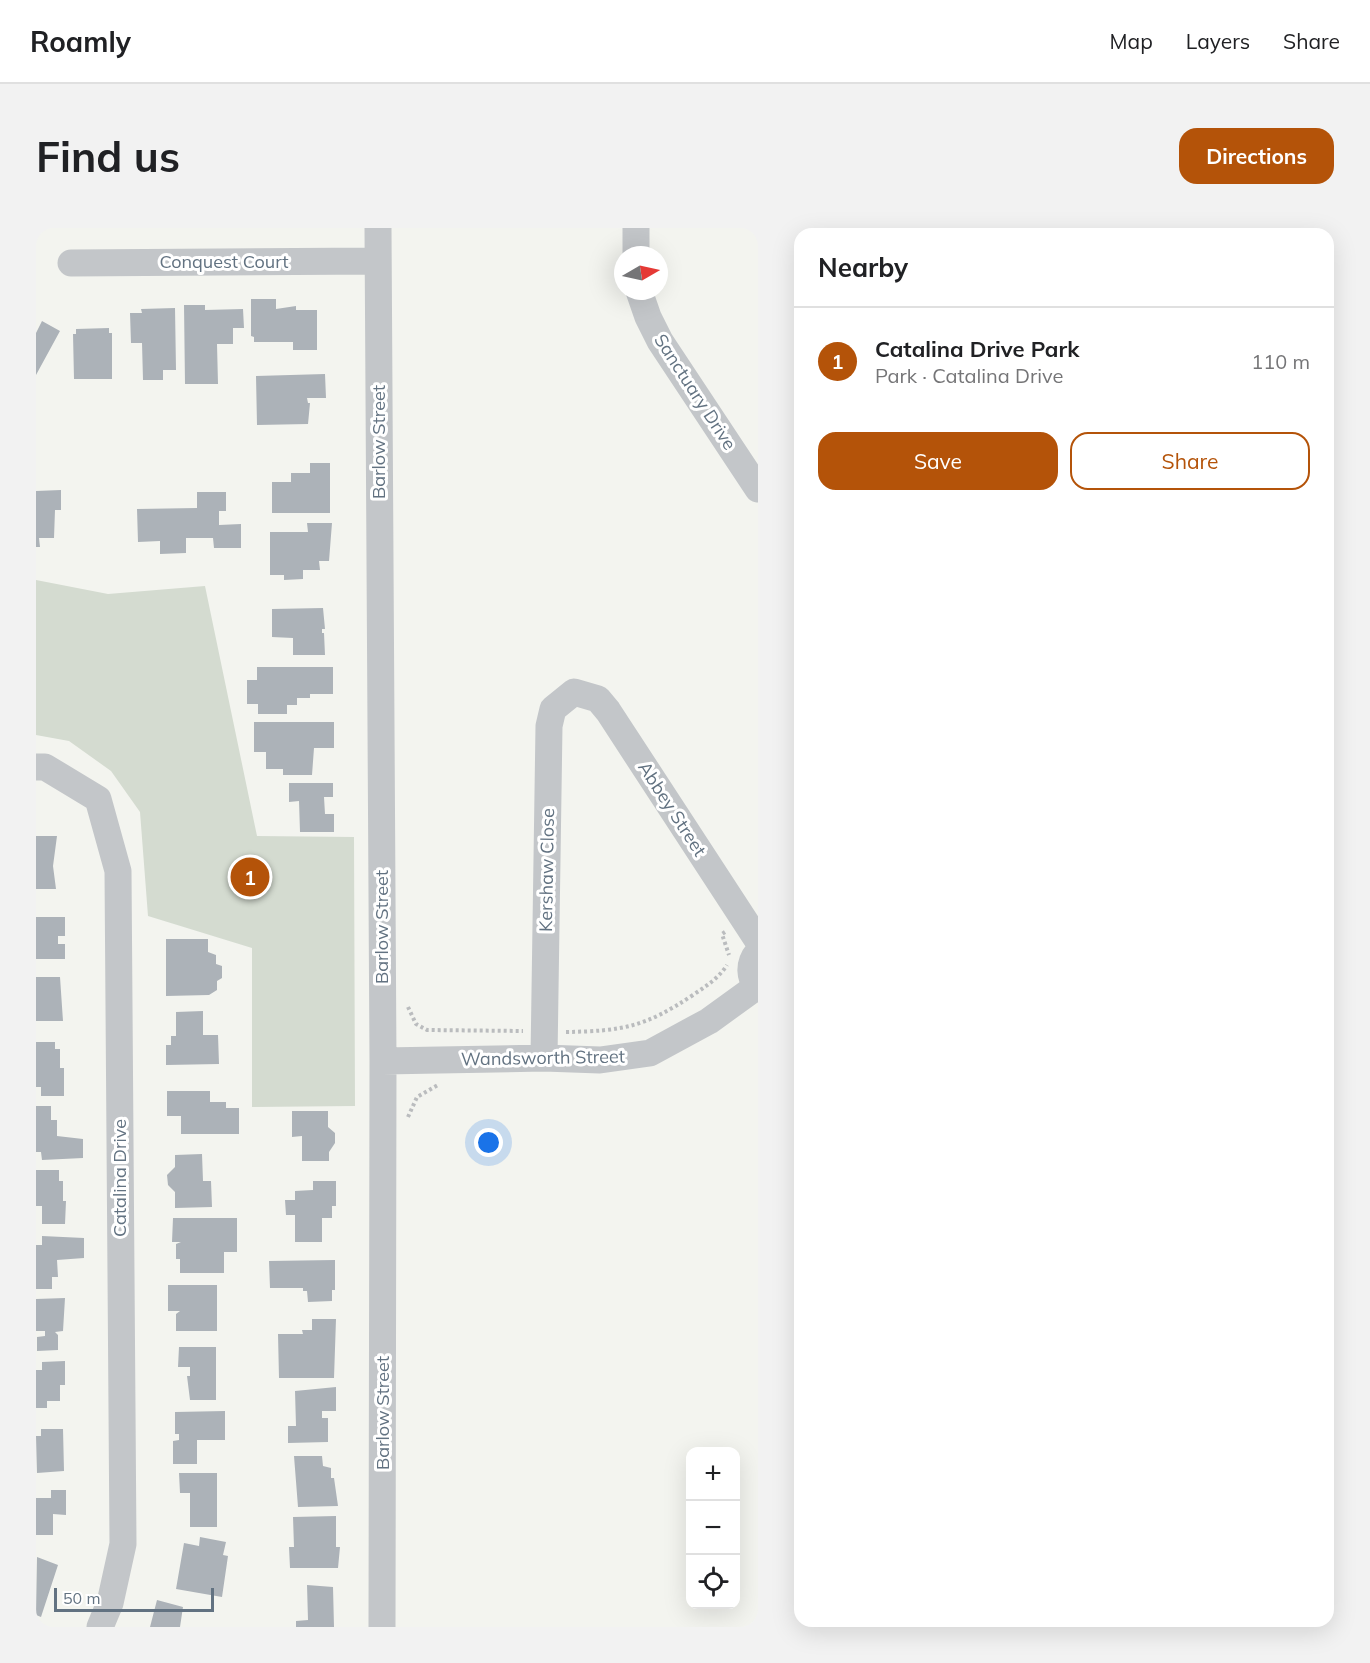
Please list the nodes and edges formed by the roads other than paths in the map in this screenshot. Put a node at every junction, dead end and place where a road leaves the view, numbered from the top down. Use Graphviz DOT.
graph roads {
  1 [pos="378,228"];
  2 [pos="636,228"];
  3 [pos="636,246"];
  4 [pos="377,261"];
  5 [pos="71,263"];
  6 [pos="642,300"];
  7 [pos="758,489"];
  8 [pos="574,692"];
  9 [pos="36,767"];
  10 [pos="751,931"];
  11 [pos="758,952"];
  12 [pos="757,988"];
  13 [pos="545,1045"];
  14 [pos="383,1061"];
  15 [pos="100,1627"];
  16 [pos="382,1627"];
  1 -- 4 [label="street, Barlow Street"];
  2 -- 3 [label="street"];
  4 -- 5 [label="street, Conquest Court"];
  4 -- 14 [label="street, Barlow Street"];
  6 -- 7 [label="street, Sanctuary Drive"];
  8 -- 10 [label="street, Abbey Street"];
  8 -- 13 [label="street, Kershaw Close"];
  9 -- 15 [label="street, Catalina Drive"];
  11 -- 12 [label="street"];
  12 -- 13 [label="street, Wandsworth Street"];
  13 -- 14 [label="street, Wandsworth Street"];
  14 -- 16 [label="street, Barlow Street"];
}
